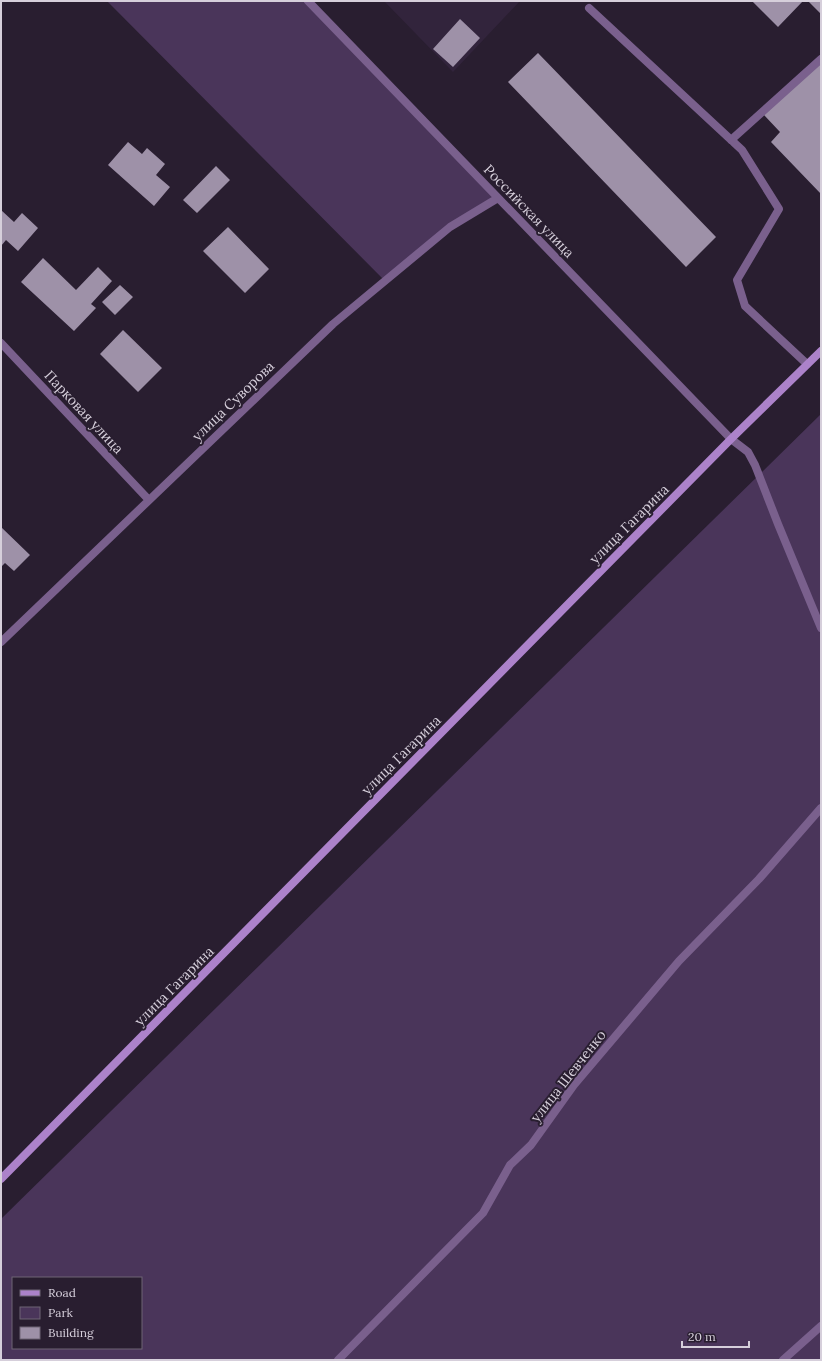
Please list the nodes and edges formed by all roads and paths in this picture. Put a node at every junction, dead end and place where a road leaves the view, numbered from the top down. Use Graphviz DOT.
graph roads {
  1 [pos="308,1"];
  2 [pos="589,8"];
  3 [pos="821,59"];
  4 [pos="731,140"];
  5 [pos="498,198"];
  6 [pos="1,343"];
  7 [pos="821,351"];
  8 [pos="807,364"];
  9 [pos="731,439"];
  10 [pos="148,499"];
  11 [pos="821,628"];
  12 [pos="1,642"];
  13 [pos="821,808"];
  14 [pos="1,1179"];
  15 [pos="821,1326"];
  16 [pos="338,1360"];
  17 [pos="783,1360"];
  1 -- 5 [label="street, Российская улица"];
  2 -- 4 [label="street"];
  3 -- 4 [label="street"];
  4 -- 8 [label="street"];
  5 -- 9 [label="street, Российская улица"];
  5 -- 10 [label="street, улица Суворова"];
  6 -- 10 [label="street, Парковая улица"];
  7 -- 8 [label="street, улица Гагарина"];
  8 -- 9 [label="street, улица Гагарина"];
  9 -- 11 [label="street, Российская улица"];
  9 -- 14 [label="street, улица Гагарина"];
  10 -- 12 [label="street, улица Суворова"];
  13 -- 16 [label="street, улица Шевченко"];
  15 -- 17 [label="street"];
}
